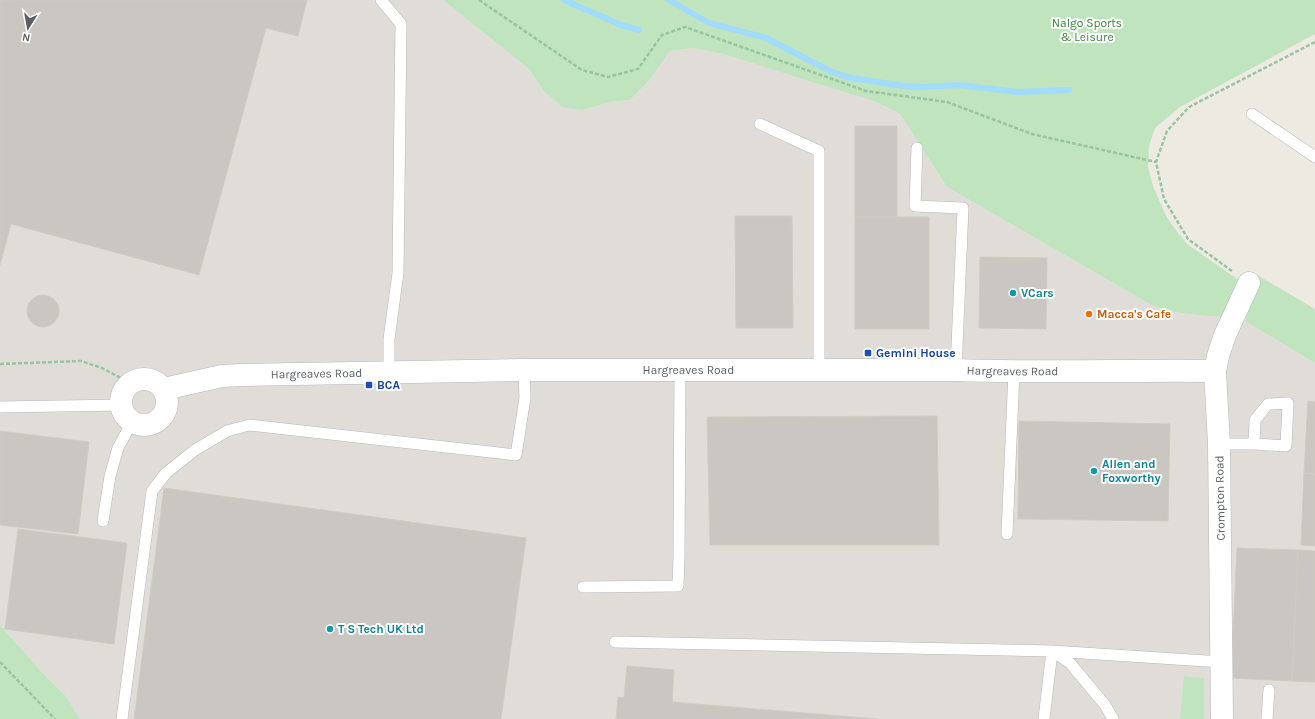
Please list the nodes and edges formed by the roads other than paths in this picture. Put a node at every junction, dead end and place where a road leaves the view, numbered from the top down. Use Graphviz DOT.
graph roads {
  1 [pos="381,0"];
  2 [pos="1252,114"];
  3 [pos="760,124"];
  4 [pos="917,148"];
  5 [pos="1315,157"];
  6 [pos="1249,283"];
  7 [pos="524,370"];
  8 [pos="818,370"];
  9 [pos="956,370"];
  10 [pos="680,371"];
  11 [pos="389,372"];
  12 [pos="1014,372"];
  13 [pos="1215,372"];
  14 [pos="164,389"];
  15 [pos="0,407"];
  16 [pos="127,414"];
  17 [pos="1219,444"];
  18 [pos="1254,444"];
  19 [pos="103,522"];
  20 [pos="1007,534"];
  21 [pos="583,586"];
  22 [pos="615,642"];
  23 [pos="1052,652"];
  24 [pos="1222,662"];
  25 [pos="1268,690"];
  26 [pos="122,719"];
  27 [pos="1044,719"];
  28 [pos="1113,719"];
  29 [pos="1222,719"];
  30 [pos="1267,719"];
  1 -- 11 [label="lane"];
  2 -- 5 [label="lane"];
  3 -- 8 [label="lane"];
  4 -- 9 [label="lane"];
  6 -- 13 [label="street, Crompton Road"];
  7 -- 10 [label="street, Hargreaves Road"];
  7 -- 11 [label="street, Hargreaves Road"];
  7 -- 26 [label="lane"];
  8 -- 9 [label="street, Hargreaves Road"];
  8 -- 10 [label="street, Hargreaves Road"];
  9 -- 12 [label="street, Hargreaves Road"];
  10 -- 21 [label="lane"];
  11 -- 14 [label="street, Hargreaves Road"];
  12 -- 13 [label="street, Hargreaves Road"];
  12 -- 20 [label="lane"];
  13 -- 17 [label="street, Crompton Road"];
  14 -- 16 [label="street"];
  14 -- 16 [label="street"];
  15 -- 16 [label="lane"];
  16 -- 19 [label="lane"];
  17 -- 18 [label="lane"];
  17 -- 24 [label="street, Crompton Road"];
  18 -- 18 [label="lane"];
  22 -- 23 [label="lane"];
  23 -- 24 [label="lane"];
  23 -- 27 [label="lane"];
  23 -- 28 [label="lane"];
  24 -- 29 [label="street, Crompton Road"];
  25 -- 30 [label="lane"];
}
